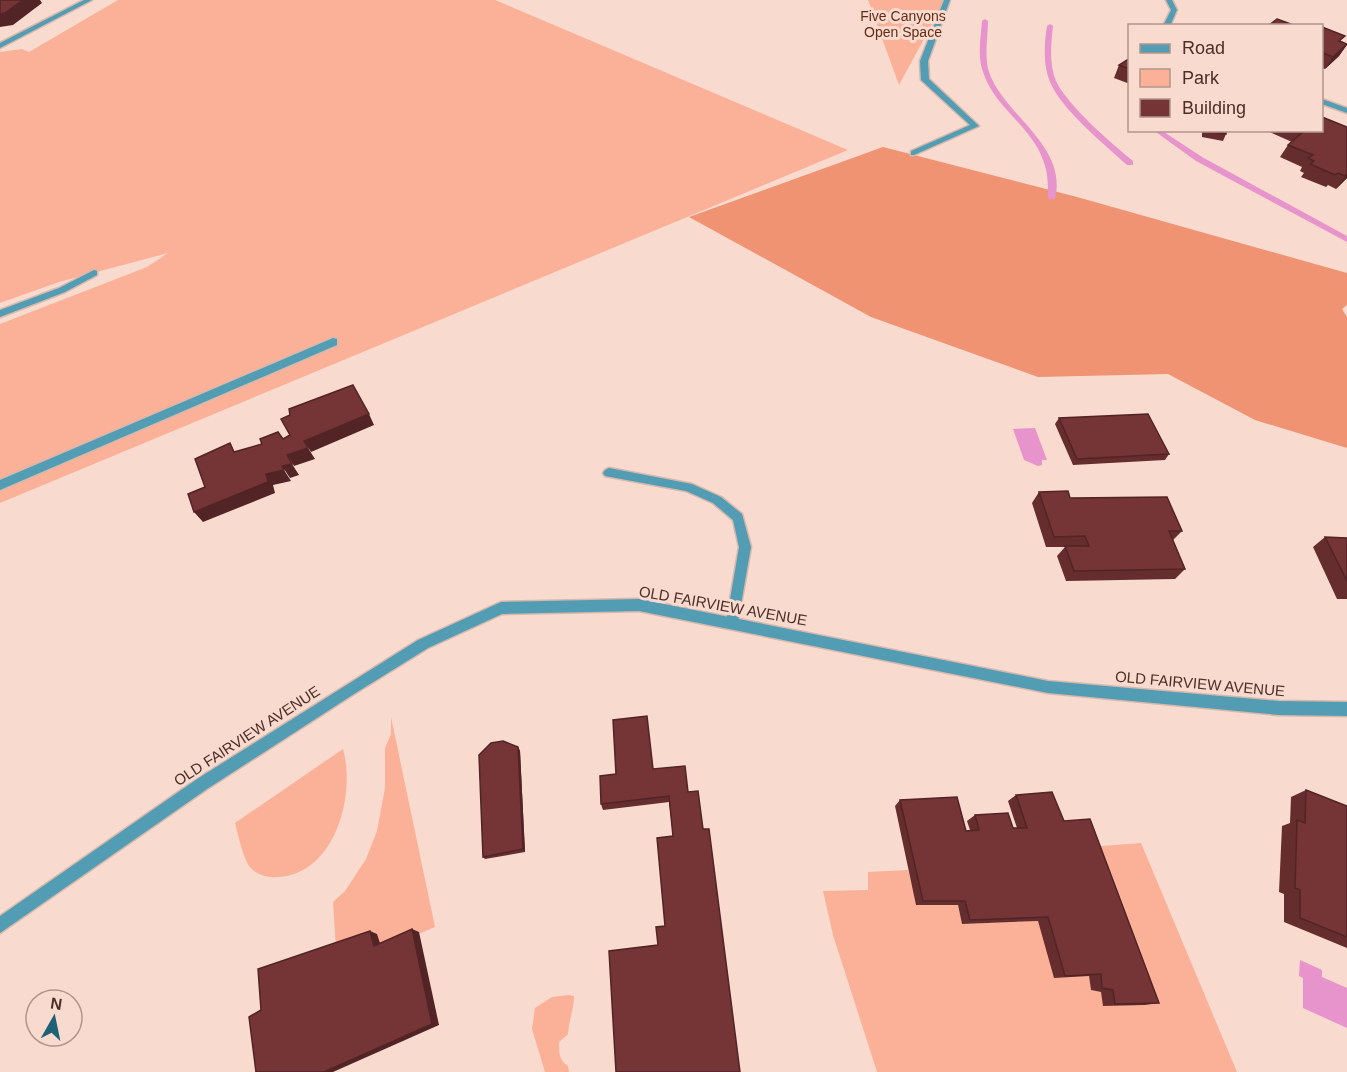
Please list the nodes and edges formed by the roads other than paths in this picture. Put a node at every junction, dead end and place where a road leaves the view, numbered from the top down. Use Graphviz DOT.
graph roads {
  1 [pos="89,0"];
  2 [pos="947,0"];
  3 [pos="1169,0"];
  4 [pos="1167,24"];
  5 [pos="0,46"];
  6 [pos="1323,101"];
  7 [pos="1347,111"];
  8 [pos="914,153"];
  9 [pos="94,273"];
  10 [pos="0,314"];
  11 [pos="333,342"];
  12 [pos="609,473"];
  13 [pos="0,485"];
  14 [pos="732,623"];
  15 [pos="1347,709"];
  16 [pos="0,925"];
  1 -- 5 [label="street"];
  2 -- 8 [label="street"];
  3 -- 4 [label="street"];
  6 -- 7 [label="street"];
  9 -- 10 [label="street"];
  11 -- 13 [label="street"];
  12 -- 14 [label="street"];
  14 -- 15 [label="street, OLD FAIRVIEW AVENUE"];
  14 -- 16 [label="street, OLD FAIRVIEW AVENUE"];
}
